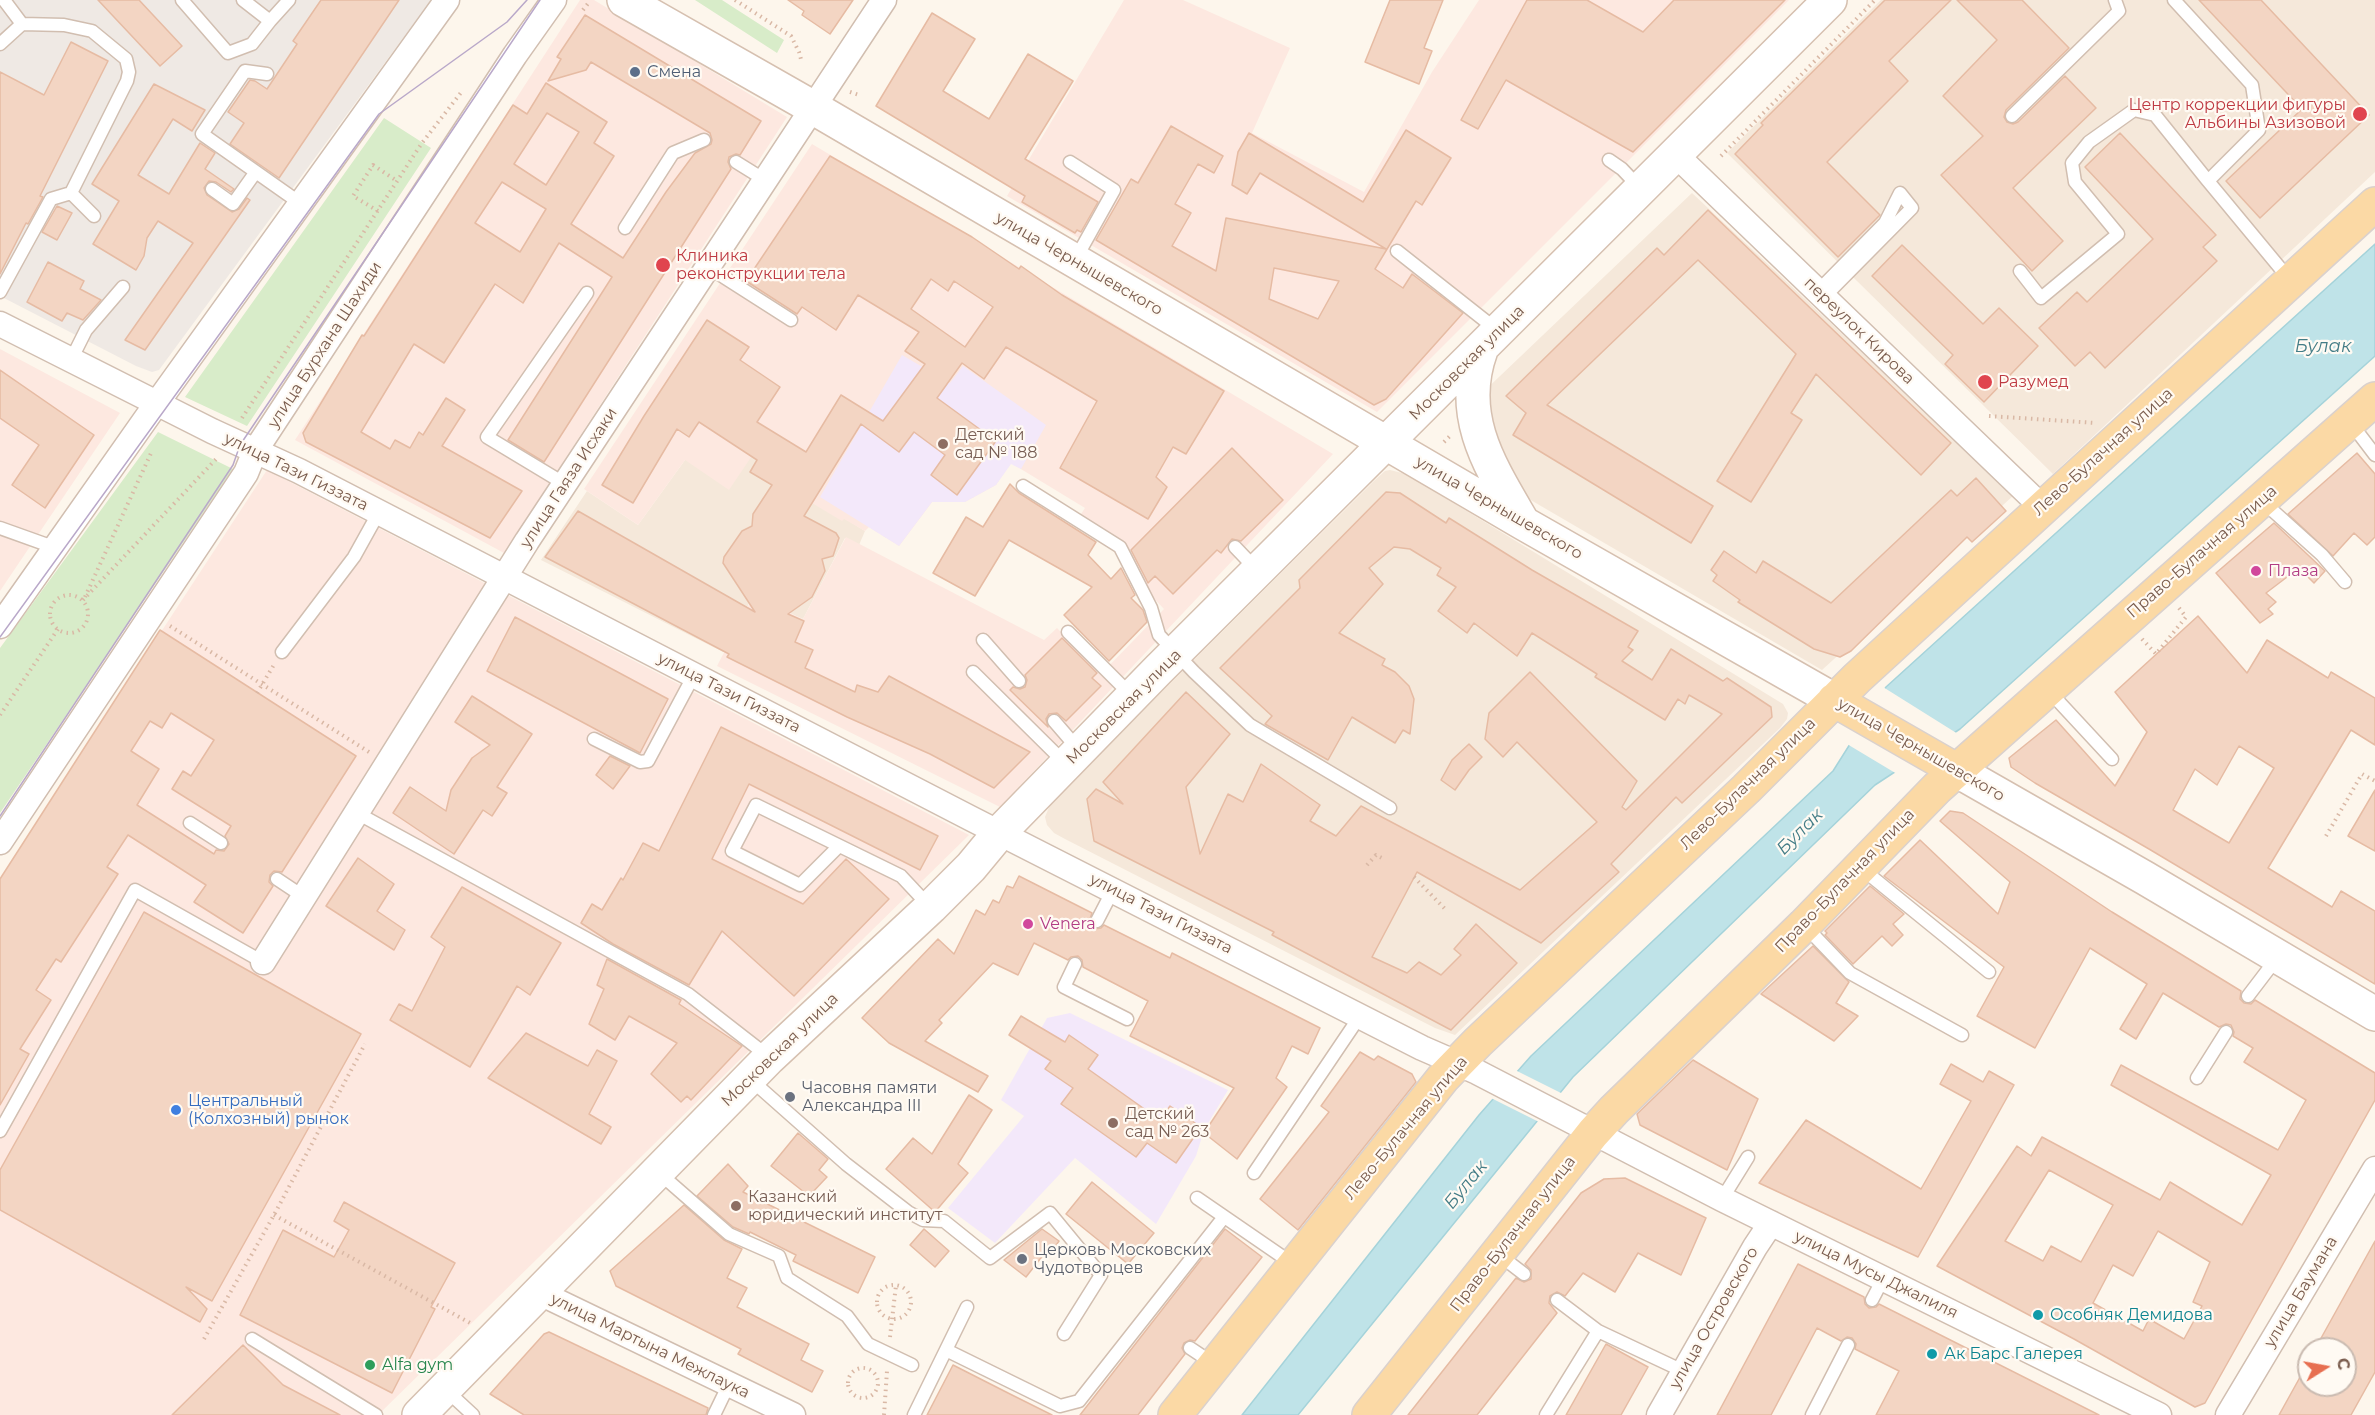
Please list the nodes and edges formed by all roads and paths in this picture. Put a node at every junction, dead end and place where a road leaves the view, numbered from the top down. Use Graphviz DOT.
graph roads {
  1 [pos="4,0"];
  2 [pos="182,0"];
  3 [pos="243,0"];
  4 [pos="289,0"];
  5 [pos="447,0"];
  6 [pos="554,0"];
  7 [pos="624,0"];
  8 [pos="735,0"];
  9 [pos="884,0"];
  10 [pos="1830,0"];
  11 [pos="1875,0"];
  12 [pos="2103,0"];
  13 [pos="2174,0"];
  14 [pos="590,1"];
  15 [pos="2117,6"];
  16 [pos="583,10"];
  17 [pos="270,21"];
  18 [pos="22,24"];
  19 [pos="0,44"];
  20 [pos="802,63"];
  21 [pos="267,74"];
  22 [pos="464,89"];
  23 [pos="850,92"];
  24 [pos="859,95"];
  25 [pos="812,107"];
  26 [pos="2012,116"];
  27 [pos="704,140"];
  28 [pos="1676,155"];
  29 [pos="1721,156"];
  30 [pos="1609,160"];
  31 [pos="736,162"];
  32 [pos="1070,162"];
  33 [pos="255,173"];
  34 [pos="765,180"];
  35 [pos="397,181"];
  36 [pos="2208,182"];
  37 [pos="212,189"];
  38 [pos="1641,189"];
  39 [pos="71,193"];
  40 [pos="300,203"];
  41 [pos="2375,204"];
  42 [pos="378,211"];
  43 [pos="94,216"];
  44 [pos="625,228"];
  45 [pos="1397,251"];
  46 [pos="1074,261"];
  47 [pos="708,267"];
  48 [pos="2020,271"];
  49 [pos="2291,280"];
  50 [pos="123,287"];
  51 [pos="0,292"];
  52 [pos="587,293"];
  53 [pos="1821,294"];
  54 [pos="791,320"];
  55 [pos="0,324"];
  56 [pos="1490,341"];
  57 [pos="71,360"];
  58 [pos="2375,399"];
  59 [pos="157,403"];
  60 [pos="1989,416"];
  61 [pos="242,418"];
  62 [pos="2349,421"];
  63 [pos="2098,423"];
  64 [pos="1385,442"];
  65 [pos="153,450"];
  66 [pos="255,451"];
  67 [pos="221,453"];
  68 [pos="2375,455"];
  69 [pos="565,484"];
  70 [pos="1023,486"];
  71 [pos="2261,500"];
  72 [pos="2042,507"];
  73 [pos="379,513"];
  74 [pos="1523,523"];
  75 [pos="0,528"];
  76 [pos="1235,547"];
  77 [pos="57,548"];
  78 [pos="1258,571"];
  79 [pos="505,577"];
  80 [pos="2345,582"];
  81 [pos="83,600"];
  82 [pos="2177,604"];
  83 [pos="164,621"];
  84 [pos="0,626"];
  85 [pos="58,629"];
  86 [pos="1068,632"];
  87 [pos="2140,637"];
  88 [pos="982,640"];
  89 [pos="282,652"];
  90 [pos="1177,654"];
  91 [pos="270,672"];
  92 [pos="973,672"];
  93 [pos="694,675"];
  94 [pos="1019,681"];
  95 [pos="262,684"];
  96 [pos="2047,689"];
  97 [pos="257,693"];
  98 [pos="1133,698"];
  99 [pos="1845,707"];
  100 [pos="0,715"];
  101 [pos="1054,721"];
  102 [pos="594,740"];
  103 [pos="1073,758"];
  104 [pos="2112,759"];
  105 [pos="387,764"];
  106 [pos="1945,764"];
  107 [pos="2375,781"];
  108 [pos="1390,808"];
  109 [pos="357,813"];
  110 [pos="190,823"];
  111 [pos="1000,832"];
  112 [pos="2326,836"];
  113 [pos="0,842"];
  114 [pos="220,843"];
  115 [pos="839,846"];
  116 [pos="1382,858"];
  117 [pos="1367,865"];
  118 [pos="1860,867"];
  119 [pos="1414,877"];
  120 [pos="277,879"];
  121 [pos="1113,890"];
  122 [pos="304,897"];
  123 [pos="931,907"];
  124 [pos="1447,911"];
  125 [pos="1097,921"];
  126 [pos="1804,925"];
  127 [pos="2277,957"];
  128 [pos="263,962"];
  129 [pos="1075,964"];
  130 [pos="1989,972"];
  131 [pos="2248,996"];
  132 [pos="2375,1014"];
  133 [pos="1360,1017"];
  134 [pos="1127,1019"];
  135 [pos="2226,1032"];
  136 [pos="1962,1035"];
  137 [pos="365,1044"];
  138 [pos="760,1068"];
  139 [pos="1467,1068"];
  140 [pos="2197,1078"];
  141 [pos="1582,1127"];
  142 [pos="0,1131"];
  143 [pos="1748,1157"];
  144 [pos="2375,1169"];
  145 [pos="657,1172"];
  146 [pos="1254,1173"];
  147 [pos="1197,1198"];
  148 [pos="1722,1199"];
  149 [pos="274,1215"];
  150 [pos="1224,1217"];
  151 [pos="1771,1223"];
  152 [pos="1497,1254"];
  153 [pos="1294,1265"];
  154 [pos="1524,1274"];
  155 [pos="1883,1278"];
  156 [pos="540,1293"];
  157 [pos="1557,1300"];
  158 [pos="1872,1300"];
  159 [pos="967,1307"];
  160 [pos="892,1319"];
  161 [pos="473,1325"];
  162 [pos="1598,1331"];
  163 [pos="1064,1334"];
  164 [pos="204,1339"];
  165 [pos="252,1339"];
  166 [pos="1848,1345"];
  167 [pos="946,1350"];
  168 [pos="912,1365"];
  169 [pos="1683,1371"];
  170 [pos="729,1384"];
  171 [pos="878,1386"];
  172 [pos="886,1386"];
  173 [pos="445,1389"];
  174 [pos="376,1415"];
  175 [pos="419,1415"];
  176 [pos="473,1415"];
  177 [pos="714,1415"];
  178 [pos="793,1415"];
  179 [pos="914,1415"];
  180 [pos="1175,1415"];
  181 [pos="1370,1415"];
  182 [pos="1546,1415"];
  183 [pos="1659,1415"];
  184 [pos="1812,1415"];
  185 [pos="2159,1415"];
  186 [pos="2228,1415"];
  1 -- 18 [label="lane"];
  2 -- 17 [label="lane"];
  3 -- 17 [label="lane"];
  4 -- 17 [label="lane"];
  5 -- 40 [label="street"];
  6 -- 66 [label="street, улица Бурхана Шахиди"];
  7 -- 25 [label="street, улица Чернышевского"];
  8 -- 20 [label="path"];
  9 -- 25 [label="street, улица Гаяза Исхаки"];
  10 -- 28 [label="street, Московская улица"];
  11 -- 29 [label="path"];
  12 -- 15 [label="lane"];
  13 -- 36 [label="lane"];
  14 -- 16 [label="path"];
  15 -- 26 [label="lane"];
  18 -- 19 [label="lane"];
  18 -- 39 [label="lane"];
  21 -- 33 [label="lane"];
  22 -- 35 [label="path"];
  23 -- 24 [label="path"];
  25 -- 34 [label="street, улица Гаяза Исхаки"];
  25 -- 46 [label="street, улица Чернышевского"];
  27 -- 44 [label="lane"];
  28 -- 38 [label="street, Московская улица"];
  28 -- 53 [label="street, переулок Кирова"];
  30 -- 38 [label="lane"];
  31 -- 34 [label="lane"];
  32 -- 46 [label="lane"];
  33 -- 37 [label="lane"];
  33 -- 40 [label="lane"];
  34 -- 47 [label="street, улица Гаяза Исхаки"];
  35 -- 42 [label="path"];
  35 -- 42 [label="path"];
  36 -- 48 [label="lane"];
  36 -- 49 [label="lane"];
  38 -- 56 [label="street, Московская улица"];
  39 -- 43 [label="lane"];
  39 -- 51 [label="lane"];
  40 -- 59 [label="street"];
  41 -- 49 [label="main road, Лево-Булачная улица"];
  42 -- 61 [label="path"];
  45 -- 56 [label="lane"];
  46 -- 64 [label="street, улица Чернышевского"];
  47 -- 54 [label="lane"];
  47 -- 69 [label="street, улица Гаяза Исхаки"];
  49 -- 72 [label="main road, Лево-Булачная улица"];
  50 -- 57 [label="lane"];
  52 -- 69 [label="lane"];
  53 -- 53 [label="lane"];
  53 -- 72 [label="street, переулок Кирова"];
  55 -- 57 [label="street, улица Тази Гиззата"];
  56 -- 64 [label="street, Московская улица"];
  56 -- 74 [label="street"];
  57 -- 59 [label="street, улица Тази Гиззата"];
  58 -- 62 [label="main road, Право-Булачная улица"];
  59 -- 66 [label="street, улица Тази Гиззата"];
  59 -- 77 [label="street"];
  60 -- 63 [label="path"];
  62 -- 68 [label="lane"];
  62 -- 71 [label="main road, Право-Булачная улица"];
  64 -- 74 [label="street, улица Чернышевского"];
  64 -- 78 [label="street, Московская улица"];
  65 -- 81 [label="path"];
  66 -- 73 [label="street, улица Тази Гиззата"];
  66 -- 113 [label="street, улица Бурхана Шахиди"];
  67 -- 81 [label="path"];
  69 -- 79 [label="street, улица Гаяза Исхаки"];
  70 -- 90 [label="lane"];
  71 -- 80 [label="lane"];
  71 -- 96 [label="main road, Право-Булачная улица"];
  72 -- 99 [label="main road, Лево-Булачная улица"];
  73 -- 79 [label="street, улица Тази Гиззата"];
  73 -- 89 [label="lane"];
  74 -- 99 [label="street, улица Чернышевского"];
  75 -- 77 [label="lane"];
  76 -- 78 [label="lane"];
  77 -- 84 [label="street"];
  78 -- 90 [label="street, Московская улица"];
  79 -- 93 [label="street, улица Тази Гиззата"];
  79 -- 105 [label="street, улица Гаяза Исхаки"];
  81 -- 85 [label="path"];
  81 -- 85 [label="path"];
  82 -- 87 [label="path"];
  83 -- 95 [label="path"];
  85 -- 100 [label="path"];
  86 -- 98 [label="lane"];
  88 -- 94 [label="lane"];
  90 -- 98 [label="street, Московская улица"];
  90 -- 108 [label="lane"];
  91 -- 95 [label="path"];
  92 -- 103 [label="lane"];
  93 -- 102 [label="lane"];
  93 -- 111 [label="street, улица Тази Гиззата"];
  95 -- 97 [label="path"];
  95 -- 105 [label="path"];
  96 -- 104 [label="lane"];
  96 -- 106 [label="main road, Право-Булачная улица"];
  98 -- 103 [label="street, Московская улица"];
  99 -- 106 [label="main road, улица Чернышевского"];
  99 -- 139 [label="main road, Лево-Булачная улица"];
  101 -- 103 [label="lane"];
  103 -- 111 [label="street, Московская улица"];
  105 -- 109 [label="street, улица Гаяза Исхаки"];
  106 -- 118 [label="main road, Право-Булачная улица"];
  106 -- 127 [label="street, улица Чернышевского"];
  107 -- 112 [label="path"];
  109 -- 122 [label="street, улица Гаяза Исхаки"];
  109 -- 138 [label="lane"];
  110 -- 114 [label="lane"];
  111 -- 121 [label="street, улица Тази Гиззата"];
  111 -- 123 [label="street, Московская улица"];
  115 -- 115 [label="lane"];
  115 -- 123 [label="lane"];
  116 -- 117 [label="path"];
  118 -- 126 [label="main road, Право-Булачная улица"];
  118 -- 130 [label="lane"];
  119 -- 124 [label="path"];
  120 -- 122 [label="lane"];
  121 -- 125 [label="lane"];
  121 -- 133 [label="street, улица Тази Гиззата"];
  122 -- 128 [label="street, улица Гаяза Исхаки"];
  123 -- 138 [label="street, Московская улица"];
  126 -- 136 [label="lane"];
  126 -- 141 [label="main road, Право-Булачная улица"];
  127 -- 131 [label="lane"];
  127 -- 132 [label="street, улица Чернышевского"];
  128 -- 142 [label="lane"];
  129 -- 134 [label="lane"];
  133 -- 139 [label="street, улица Тази Гиззата"];
  133 -- 146 [label="lane"];
  135 -- 140 [label="lane"];
  137 -- 149 [label="path"];
  138 -- 145 [label="street, Московская улица"];
  138 -- 163 [label="lane"];
  139 -- 141 [label="street, улица Тази Гиззата"];
  139 -- 153 [label="main road, Лево-Булачная улица"];
  141 -- 148 [label="street, улица Мусы Джалиля"];
  141 -- 152 [label="main road, Право-Булачная улица"];
  143 -- 148 [label="lane"];
  144 -- 186 [label="street, улица Баумана"];
  145 -- 156 [label="street, Московская улица"];
  145 -- 168 [label="lane"];
  147 -- 150 [label="lane"];
  148 -- 151 [label="street, улица Мусы Джалиля"];
  149 -- 161 [label="path"];
  149 -- 164 [label="path"];
  150 -- 153 [label="lane"];
  150 -- 167 [label="lane"];
  151 -- 155 [label="street, улица Мусы Джалиля"];
  151 -- 169 [label="street, улица Островского"];
  152 -- 154 [label="lane"];
  152 -- 181 [label="main road, Право-Булачная улица"];
  153 -- 180 [label="main road, Лево-Булачная улица"];
  155 -- 158 [label="lane"];
  155 -- 185 [label="street, улица Мусы Джалиля"];
  156 -- 170 [label="street, улица Мартына Межлаука"];
  156 -- 173 [label="street, Московская улица"];
  157 -- 162 [label="lane"];
  159 -- 167 [label="lane"];
  160 -- 160 [label="path"];
  162 -- 169 [label="lane"];
  162 -- 182 [label="lane"];
  165 -- 174 [label="lane"];
  166 -- 184 [label="lane"];
  167 -- 179 [label="lane"];
  169 -- 183 [label="street, улица Островского"];
  170 -- 177 [label="lane"];
  170 -- 178 [label="street, улица Мартына Межлаука"];
  171 -- 171 [label="path"];
  171 -- 172 [label="path"];
  173 -- 175 [label="street, Московская улица"];
  173 -- 176 [label="lane"];
}
